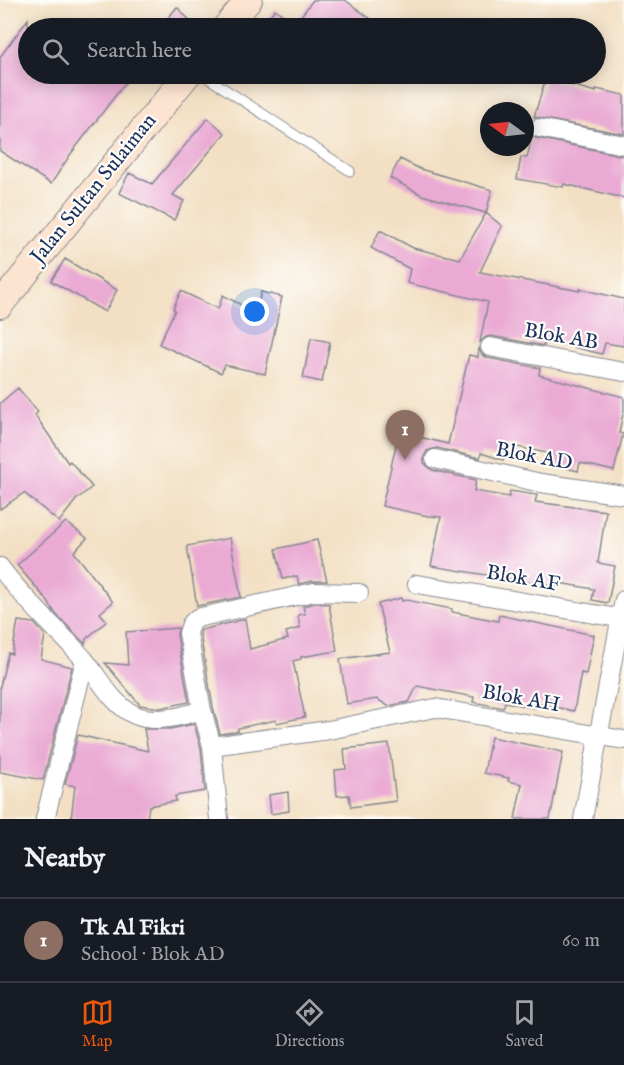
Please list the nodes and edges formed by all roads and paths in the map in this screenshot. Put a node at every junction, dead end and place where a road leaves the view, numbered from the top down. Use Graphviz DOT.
graph roads {
  1 [pos="248,0"];
  2 [pos="233,18"];
  3 [pos="180,84"];
  4 [pos="217,84"];
  5 [pos="539,128"];
  6 [pos="624,145"];
  7 [pos="350,171"];
  8 [pos="0,304"];
  9 [pos="490,347"];
  10 [pos="624,372"];
  11 [pos="435,459"];
  12 [pos="624,495"];
  13 [pos="0,567"];
  14 [pos="417,584"];
  15 [pos="359,594"];
  16 [pos="624,600"];
  17 [pos="622,619"];
  18 [pos="85,660"];
  19 [pos="202,710"];
  20 [pos="599,735"];
  21 [pos="624,740"];
  22 [pos="212,746"];
  23 [pos="45,819"];
  24 [pos="219,819"];
  25 [pos="583,819"];
  1 -- 2 [label="main road"];
  3 -- 8 [label="main road, Jalan Sultan Sulaiman"];
  4 -- 7 [label="lane"];
  5 -- 6 [label="street"];
  9 -- 10 [label="street, Blok AB"];
  11 -- 12 [label="street, Blok AD"];
  13 -- 18 [label="street"];
  14 -- 17 [label="street, Blok AF"];
  15 -- 19 [label="street"];
  16 -- 17 [label="street"];
  17 -- 20 [label="street"];
  18 -- 19 [label="street"];
  18 -- 23 [label="street"];
  19 -- 22 [label="street"];
  20 -- 21 [label="street, Blok AH"];
  20 -- 22 [label="street, Blok AH"];
  20 -- 25 [label="street"];
  22 -- 24 [label="street"];
}
